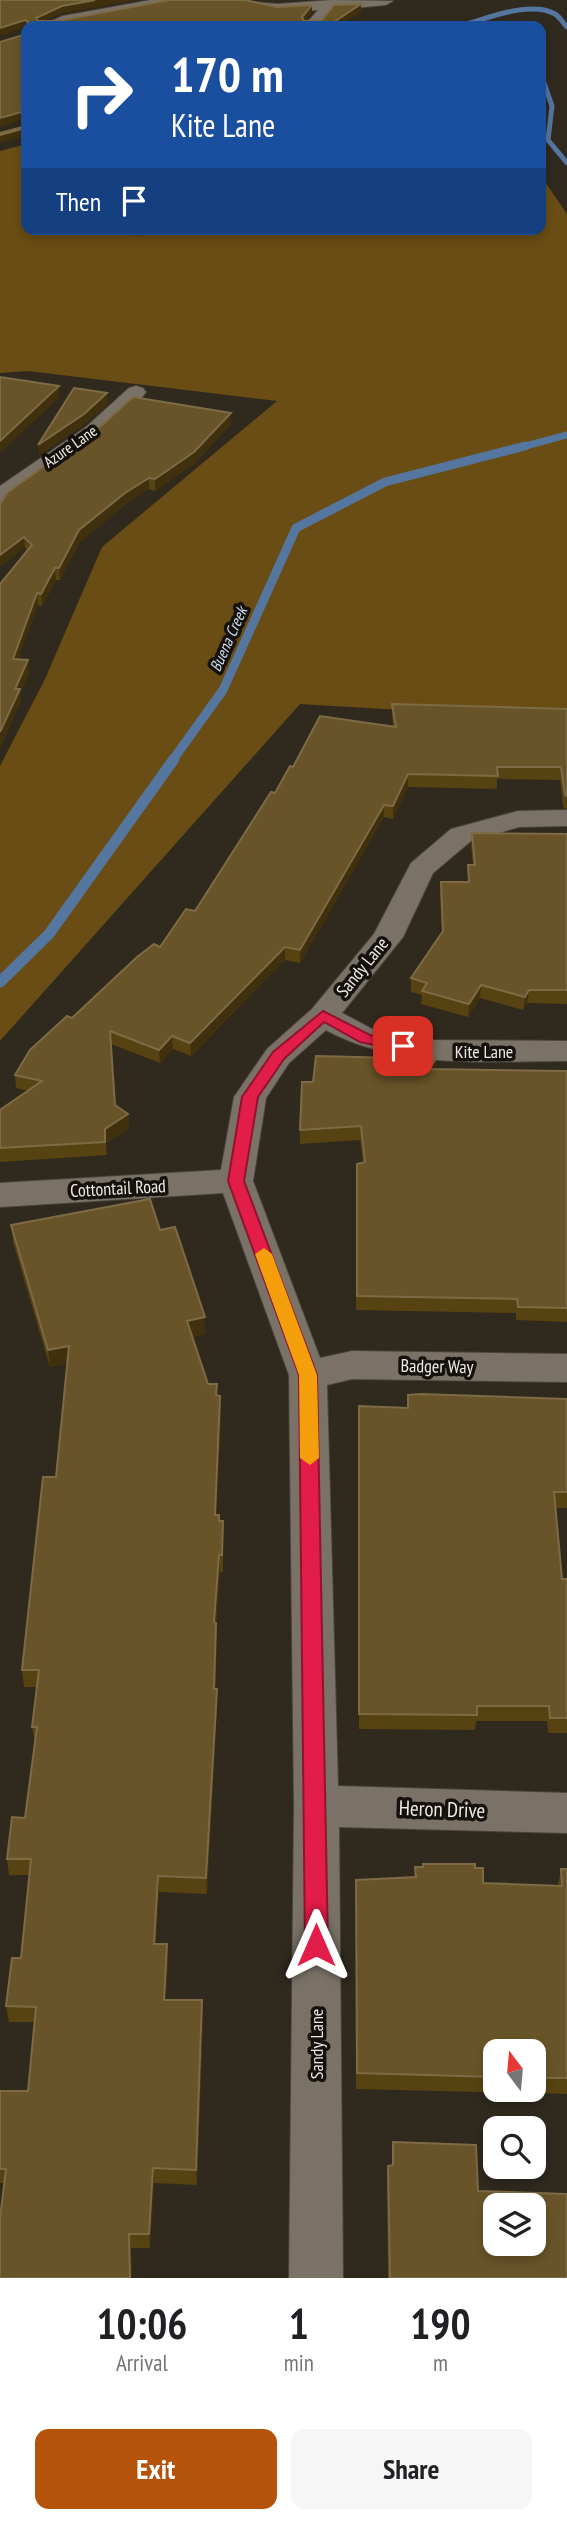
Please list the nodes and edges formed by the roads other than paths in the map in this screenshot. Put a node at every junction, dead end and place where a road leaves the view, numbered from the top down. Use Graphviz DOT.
graph roads {
  1 [pos="173,0"];
  2 [pos="231,0"];
  3 [pos="348,0"];
  4 [pos="385,0"];
  5 [pos="158,1"];
  6 [pos="327,6"];
  7 [pos="402,9"];
  8 [pos="68,21"];
  9 [pos="318,21"];
  10 [pos="136,392"];
  11 [pos="6,486"];
  12 [pos="567,818"];
  13 [pos="323,1016"];
  14 [pos="567,1051"];
  15 [pos="236,1181"];
  16 [pos="0,1195"];
  17 [pos="567,1368"];
  18 [pos="308,1375"];
  19 [pos="316,1806"];
  20 [pos="567,1813"];
  21 [pos="316,2278"];
  1 -- 5 [label="street"];
  2 -- 6 [label="street"];
  3 -- 6 [label="street"];
  4 -- 6 [label="street"];
  4 -- 7 [label="street"];
  5 -- 8 [label="street"];
  6 -- 9 [label="street"];
  10 -- 11 [label="street, Azure Lane"];
  12 -- 13 [label="street, Sandy Lane"];
  13 -- 14 [label="street, Kite Lane"];
  13 -- 15 [label="street, Sandy Lane"];
  15 -- 16 [label="street, Cottontail Road"];
  15 -- 18 [label="street, Sandy Lane"];
  17 -- 18 [label="street, Badger Way"];
  18 -- 19 [label="street, Sandy Lane"];
  19 -- 20 [label="street, Heron Drive"];
  19 -- 21 [label="street, Sandy Lane"];
}
